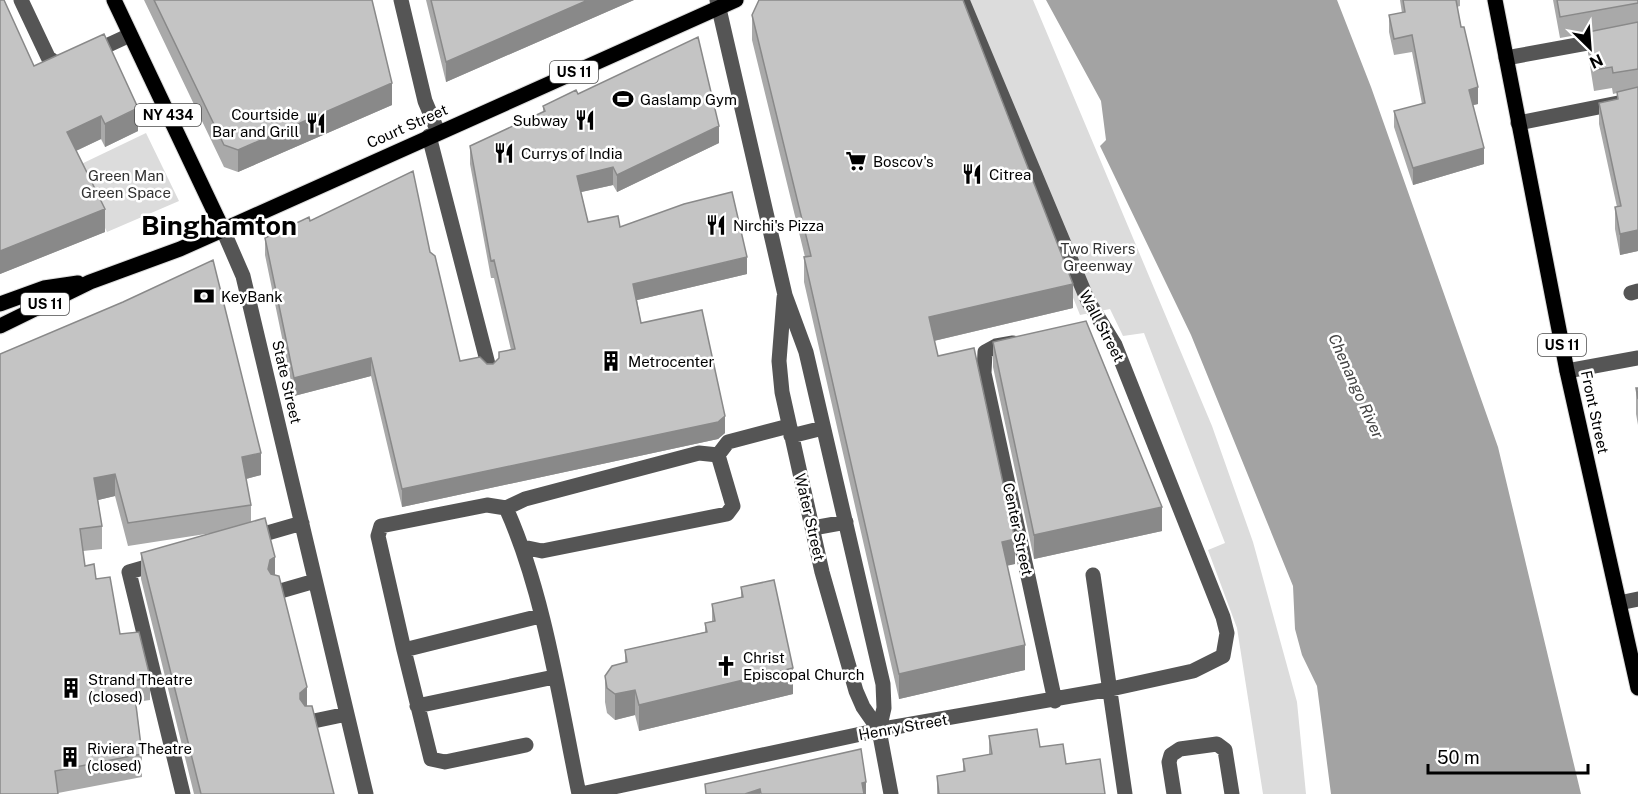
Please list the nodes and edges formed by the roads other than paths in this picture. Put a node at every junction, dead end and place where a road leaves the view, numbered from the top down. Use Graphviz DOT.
graph roads {
  1 [pos="21,0"];
  2 [pos="114,0"];
  3 [pos="401,0"];
  4 [pos="736,0"];
  5 [pos="962,0"];
  6 [pos="1495,0"];
  7 [pos="718,4"];
  8 [pos="1638,34"];
  9 [pos="130,35"];
  10 [pos="1506,58"];
  11 [pos="1638,99"];
  12 [pos="1518,123"];
  13 [pos="433,134"];
  14 [pos="223,230"];
  15 [pos="90,282"];
  16 [pos="785,295"];
  17 [pos="0,304"];
  18 [pos="0,326"];
  19 [pos="1085,329"];
  20 [pos="1105,329"];
  21 [pos="1029,339"];
  22 [pos="1638,358"];
  23 [pos="1567,371"];
  24 [pos="490,372"];
  25 [pos="823,428"];
  26 [pos="790,431"];
  27 [pos="718,456"];
  28 [pos="506,508"];
  29 [pos="846,522"];
  30 [pos="302,523"];
  31 [pos="813,528"];
  32 [pos="240,541"];
  33 [pos="523,547"];
  34 [pos="174,559"];
  35 [pos="1093,575"];
  36 [pos="315,581"];
  37 [pos="277,592"];
  38 [pos="1638,599"];
  39 [pos="1619,603"];
  40 [pos="540,616"];
  41 [pos="1633,642"];
  42 [pos="404,650"];
  43 [pos="1223,656"];
  44 [pos="554,677"];
  45 [pos="1638,688"];
  46 [pos="1111,689"];
  47 [pos="1055,701"];
  48 [pos="417,706"];
  49 [pos="347,714"];
  50 [pos="309,722"];
  51 [pos="879,730"];
  52 [pos="526,745"];
  53 [pos="183,794"];
  54 [pos="366,794"];
  55 [pos="580,794"];
  56 [pos="891,794"];
  57 [pos="1125,794"];
  58 [pos="1174,794"];
  59 [pos="1232,794"];
  1 -- 9 [label="street"];
  2 -- 9 [label="main road, State Street / NY 434"];
  3 -- 13 [label="street"];
  4 -- 7 [label="main road, Court Street / US 11"];
  5 -- 20 [label="street, Wall Street"];
  6 -- 10 [label="main road, Front Street / US 11"];
  7 -- 13 [label="main road, Court Street / US 11"];
  7 -- 16 [label="street, Water Street"];
  8 -- 10 [label="street"];
  9 -- 14 [label="main road, State Street / NY 434"];
  10 -- 12 [label="main road, Front Street / US 11"];
  11 -- 12 [label="street"];
  12 -- 23 [label="main road, Front Street / US 11"];
  13 -- 14 [label="main road, Court Street / US 11"];
  13 -- 24 [label="street"];
  14 -- 15 [label="main road, Court Street / US 11"];
  14 -- 30 [label="street, State Street"];
  15 -- 17 [label="main road, Court Street / US 11"];
  15 -- 18 [label="main road, Court Street / US 11"];
  16 -- 25 [label="street, Water Street"];
  16 -- 26 [label="street, Water Street"];
  19 -- 20 [label="street"];
  20 -- 43 [label="street, Wall Street"];
  21 -- 47 [label="street, Center Street"];
  22 -- 23 [label="street"];
  23 -- 39 [label="main road, Front Street / US 11"];
  25 -- 26 [label="street"];
  25 -- 29 [label="street, Water Street"];
  26 -- 27 [label="street"];
  26 -- 31 [label="street, Water Street"];
  27 -- 28 [label="street"];
  27 -- 33 [label="street"];
  28 -- 33 [label="street"];
  28 -- 42 [label="street"];
  29 -- 31 [label="street"];
  29 -- 51 [label="street, Water Street"];
  30 -- 32 [label="street"];
  30 -- 36 [label="street, State Street"];
  31 -- 51 [label="street, Water Street"];
  33 -- 40 [label="street"];
  34 -- 53 [label="street"];
  35 -- 46 [label="street"];
  36 -- 37 [label="street"];
  36 -- 49 [label="street, State Street"];
  38 -- 39 [label="street"];
  39 -- 41 [label="main road, Front Street / US 11"];
  40 -- 42 [label="street"];
  40 -- 44 [label="street"];
  41 -- 45 [label="main road, Front Street / US 11"];
  42 -- 48 [label="street"];
  43 -- 46 [label="street, Henry Street"];
  44 -- 48 [label="street"];
  44 -- 55 [label="street"];
  46 -- 47 [label="street, Henry Street"];
  46 -- 57 [label="street"];
  47 -- 51 [label="street, Henry Street"];
  48 -- 52 [label="street"];
  49 -- 50 [label="street"];
  49 -- 54 [label="street, State Street"];
  51 -- 55 [label="street, Henry Street"];
  51 -- 56 [label="street, Water Street"];
  58 -- 59 [label="street"];
}
